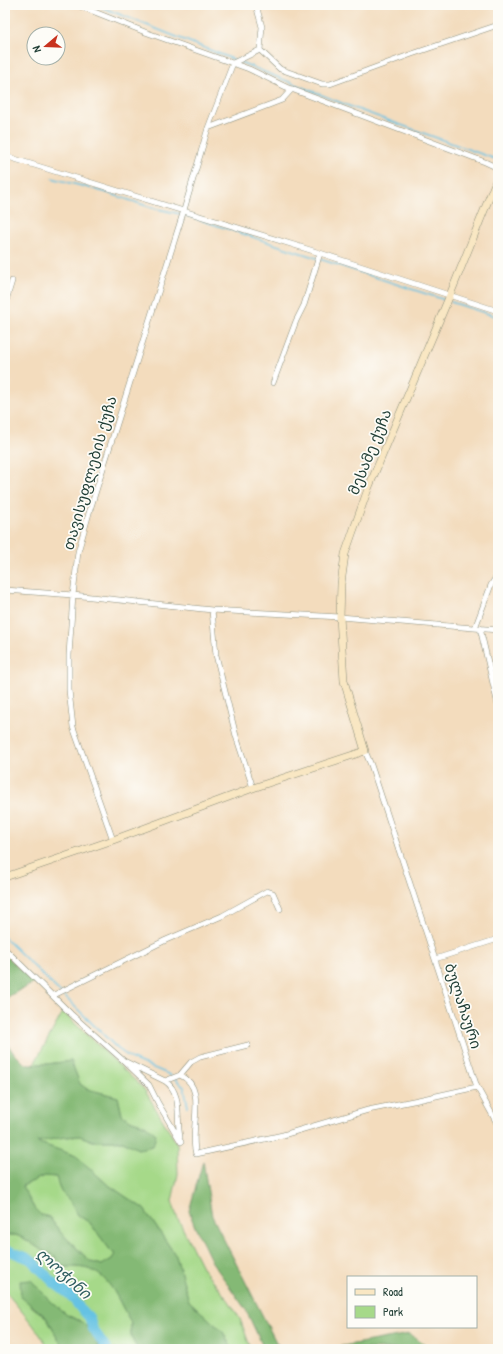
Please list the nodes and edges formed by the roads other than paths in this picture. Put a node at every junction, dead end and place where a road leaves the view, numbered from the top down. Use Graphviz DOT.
graph roads {
  1 [pos="77,5"];
  2 [pos="256,5"];
  3 [pos="498,25"];
  4 [pos="260,50"];
  5 [pos="232,63"];
  6 [pos="292,89"];
  7 [pos="208,128"];
  8 [pos="5,156"];
  9 [pos="498,168"];
  10 [pos="498,176"];
  11 [pos="184,210"];
  12 [pos="320,253"];
  13 [pos="12,281"];
  14 [pos="450,295"];
  15 [pos="5,304"];
  16 [pos="498,311"];
  17 [pos="273,383"];
  18 [pos="498,574"];
  19 [pos="5,590"];
  20 [pos="73,595"];
  21 [pos="212,610"];
  22 [pos="340,617"];
  23 [pos="477,628"];
  24 [pos="498,630"];
  25 [pos="498,706"];
  26 [pos="365,751"];
  27 [pos="253,788"];
  28 [pos="113,840"];
  29 [pos="5,877"];
  30 [pos="280,909"];
  31 [pos="498,939"];
  32 [pos="5,949"];
  33 [pos="435,959"];
  34 [pos="54,996"];
  35 [pos="248,1045"];
  36 [pos="124,1061"];
  37 [pos="180,1075"];
  38 [pos="165,1081"];
  39 [pos="477,1087"];
  40 [pos="498,1125"];
  1 -- 5 [label="street"];
  2 -- 4 [label="street"];
  3 -- 4 [label="street"];
  4 -- 5 [label="street"];
  5 -- 6 [label="street"];
  5 -- 7 [label="street, თავისუფლების ქუჩა"];
  6 -- 7 [label="street"];
  6 -- 9 [label="street"];
  7 -- 11 [label="street, თავისუფლების ქუჩა"];
  8 -- 11 [label="street"];
  10 -- 14 [label="street, მესამე ქუჩა"];
  11 -- 12 [label="street"];
  11 -- 20 [label="street, თავისუფლების ქუჩა"];
  12 -- 14 [label="street"];
  12 -- 17 [label="street"];
  13 -- 15 [label="street"];
  14 -- 16 [label="street"];
  14 -- 22 [label="street, მესამე ქუჩა"];
  18 -- 23 [label="street"];
  19 -- 20 [label="street"];
  20 -- 21 [label="street"];
  20 -- 28 [label="street, თავისუფლების ქუჩა"];
  21 -- 22 [label="street"];
  21 -- 27 [label="street"];
  22 -- 23 [label="street"];
  22 -- 26 [label="street, მესამე ქუჩა"];
  23 -- 24 [label="street"];
  23 -- 25 [label="street"];
  26 -- 27 [label="street"];
  26 -- 33 [label="street, ბულაჩაური"];
  27 -- 28 [label="street"];
  28 -- 29 [label="street"];
  30 -- 34 [label="street"];
  31 -- 33 [label="street"];
  32 -- 34 [label="street"];
  33 -- 39 [label="street, ბულაჩაური"];
  34 -- 36 [label="street"];
  35 -- 37 [label="street"];
  36 -- 38 [label="street"];
  36 -- 38 [label="street"];
  37 -- 38 [label="street"];
  37 -- 39 [label="street"];
  39 -- 40 [label="street, ბულაჩაური"];
}
